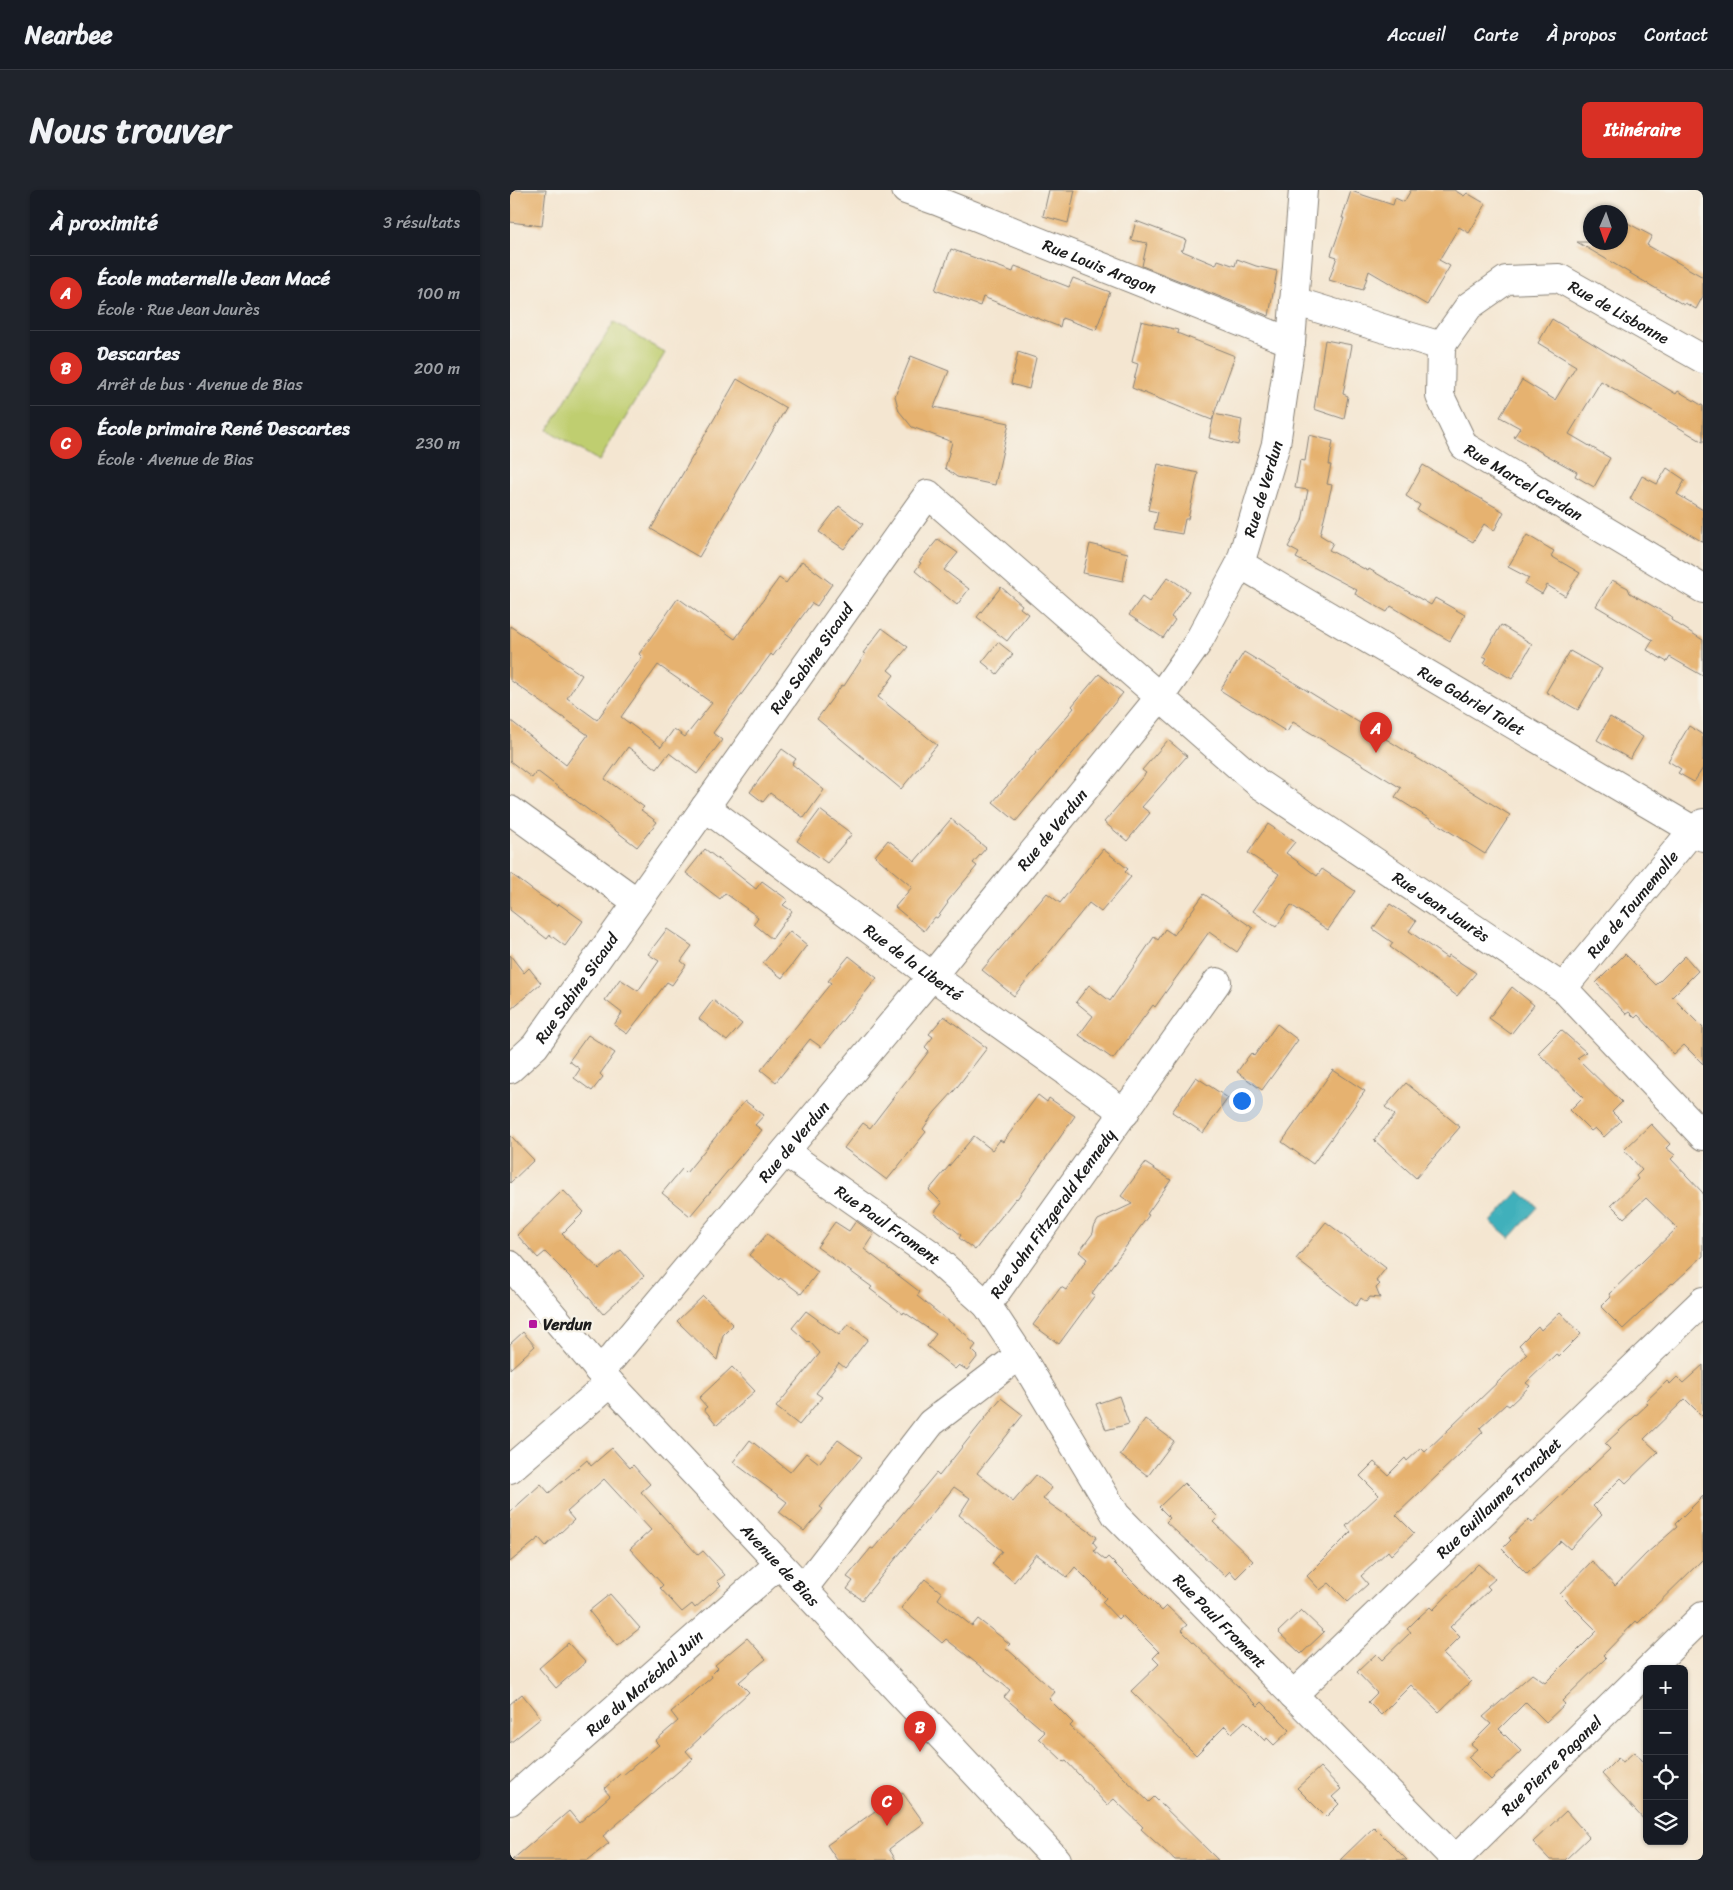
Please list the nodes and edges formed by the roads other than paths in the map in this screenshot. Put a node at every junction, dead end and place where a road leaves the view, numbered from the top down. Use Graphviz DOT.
graph roads {
  1 [pos="906,190"];
  2 [pos="1303,190"];
  3 [pos="1294,301"];
  4 [pos="1291,342"];
  5 [pos="1441,346"];
  6 [pos="1703,359"];
  7 [pos="1240,564"];
  8 [pos="1703,589"];
  9 [pos="1159,698"];
  10 [pos="705,807"];
  11 [pos="510,810"];
  12 [pos="1700,830"];
  13 [pos="637,902"];
  14 [pos="932,976"];
  15 [pos="1217,982"];
  16 [pos="1563,988"];
  17 [pos="510,1069"];
  18 [pos="1125,1113"];
  19 [pos="1703,1136"];
  20 [pos="785,1152"];
  21 [pos="510,1264"];
  22 [pos="1703,1301"];
  23 [pos="987,1306"];
  24 [pos="1020,1355"];
  25 [pos="604,1377"];
  26 [pos="510,1469"];
  27 [pos="779,1564"];
  28 [pos="803,1589"];
  29 [pos="1703,1616"];
  30 [pos="1653,1665"];
  31 [pos="1643,1675"];
  32 [pos="1293,1696"];
  33 [pos="510,1801"];
  34 [pos="1057,1860"];
  35 [pos="1455,1860"];
  1 -- 4 [label="street, Rue Louis Aragon"];
  2 -- 3 [label="street, Rue de Verdun"];
  3 -- 4 [label="street, Rue de Verdun"];
  3 -- 5 [label="street"];
  4 -- 7 [label="street, Rue de Verdun"];
  5 -- 6 [label="street, Rue de Lisbonne"];
  5 -- 8 [label="street, Rue Marcel Cerdan"];
  7 -- 9 [label="street, Rue de Verdun"];
  7 -- 12 [label="street, Rue Gabriel Talet"];
  9 -- 10 [label="street, Rue Sabine Sicaud"];
  9 -- 14 [label="street, Rue de Verdun"];
  9 -- 16 [label="street, Rue Jean Jaurès"];
  10 -- 13 [label="street, Rue Sabine Sicaud"];
  10 -- 14 [label="street, Rue de la Liberté"];
  11 -- 13 [label="street"];
  12 -- 16 [label="street, Rue de Toumemolle"];
  13 -- 17 [label="street, Rue Sabine Sicaud"];
  14 -- 18 [label="street, Rue de la Liberté"];
  14 -- 20 [label="street, Rue de Verdun"];
  15 -- 18 [label="street, Rue John Fitzgerald Kennedy"];
  16 -- 19 [label="street, Rue Jean Jaurès"];
  18 -- 23 [label="street, Rue John Fitzgerald Kennedy"];
  20 -- 23 [label="street, Rue Paul Froment"];
  20 -- 25 [label="street, Rue de Verdun"];
  21 -- 25 [label="street, Avenue de Bias"];
  22 -- 32 [label="street, Rue Guillaume Tronchet"];
  23 -- 24 [label="street, Rue John Fitzgerald Kennedy"];
  24 -- 28 [label="street"];
  24 -- 32 [label="street, Rue Paul Froment"];
  25 -- 26 [label="street, Rue de Verdun"];
  25 -- 27 [label="street, Avenue de Bias"];
  27 -- 28 [label="street, Avenue de Bias"];
  27 -- 33 [label="street, Rue du Maréchal Juin"];
  28 -- 34 [label="street, Avenue de Bias"];
  29 -- 30 [label="street, Rue Pierre Paganel"];
  31 -- 35 [label="street, Rue Pierre Paganel"];
  32 -- 35 [label="street, Rue Paul Froment"];
}
